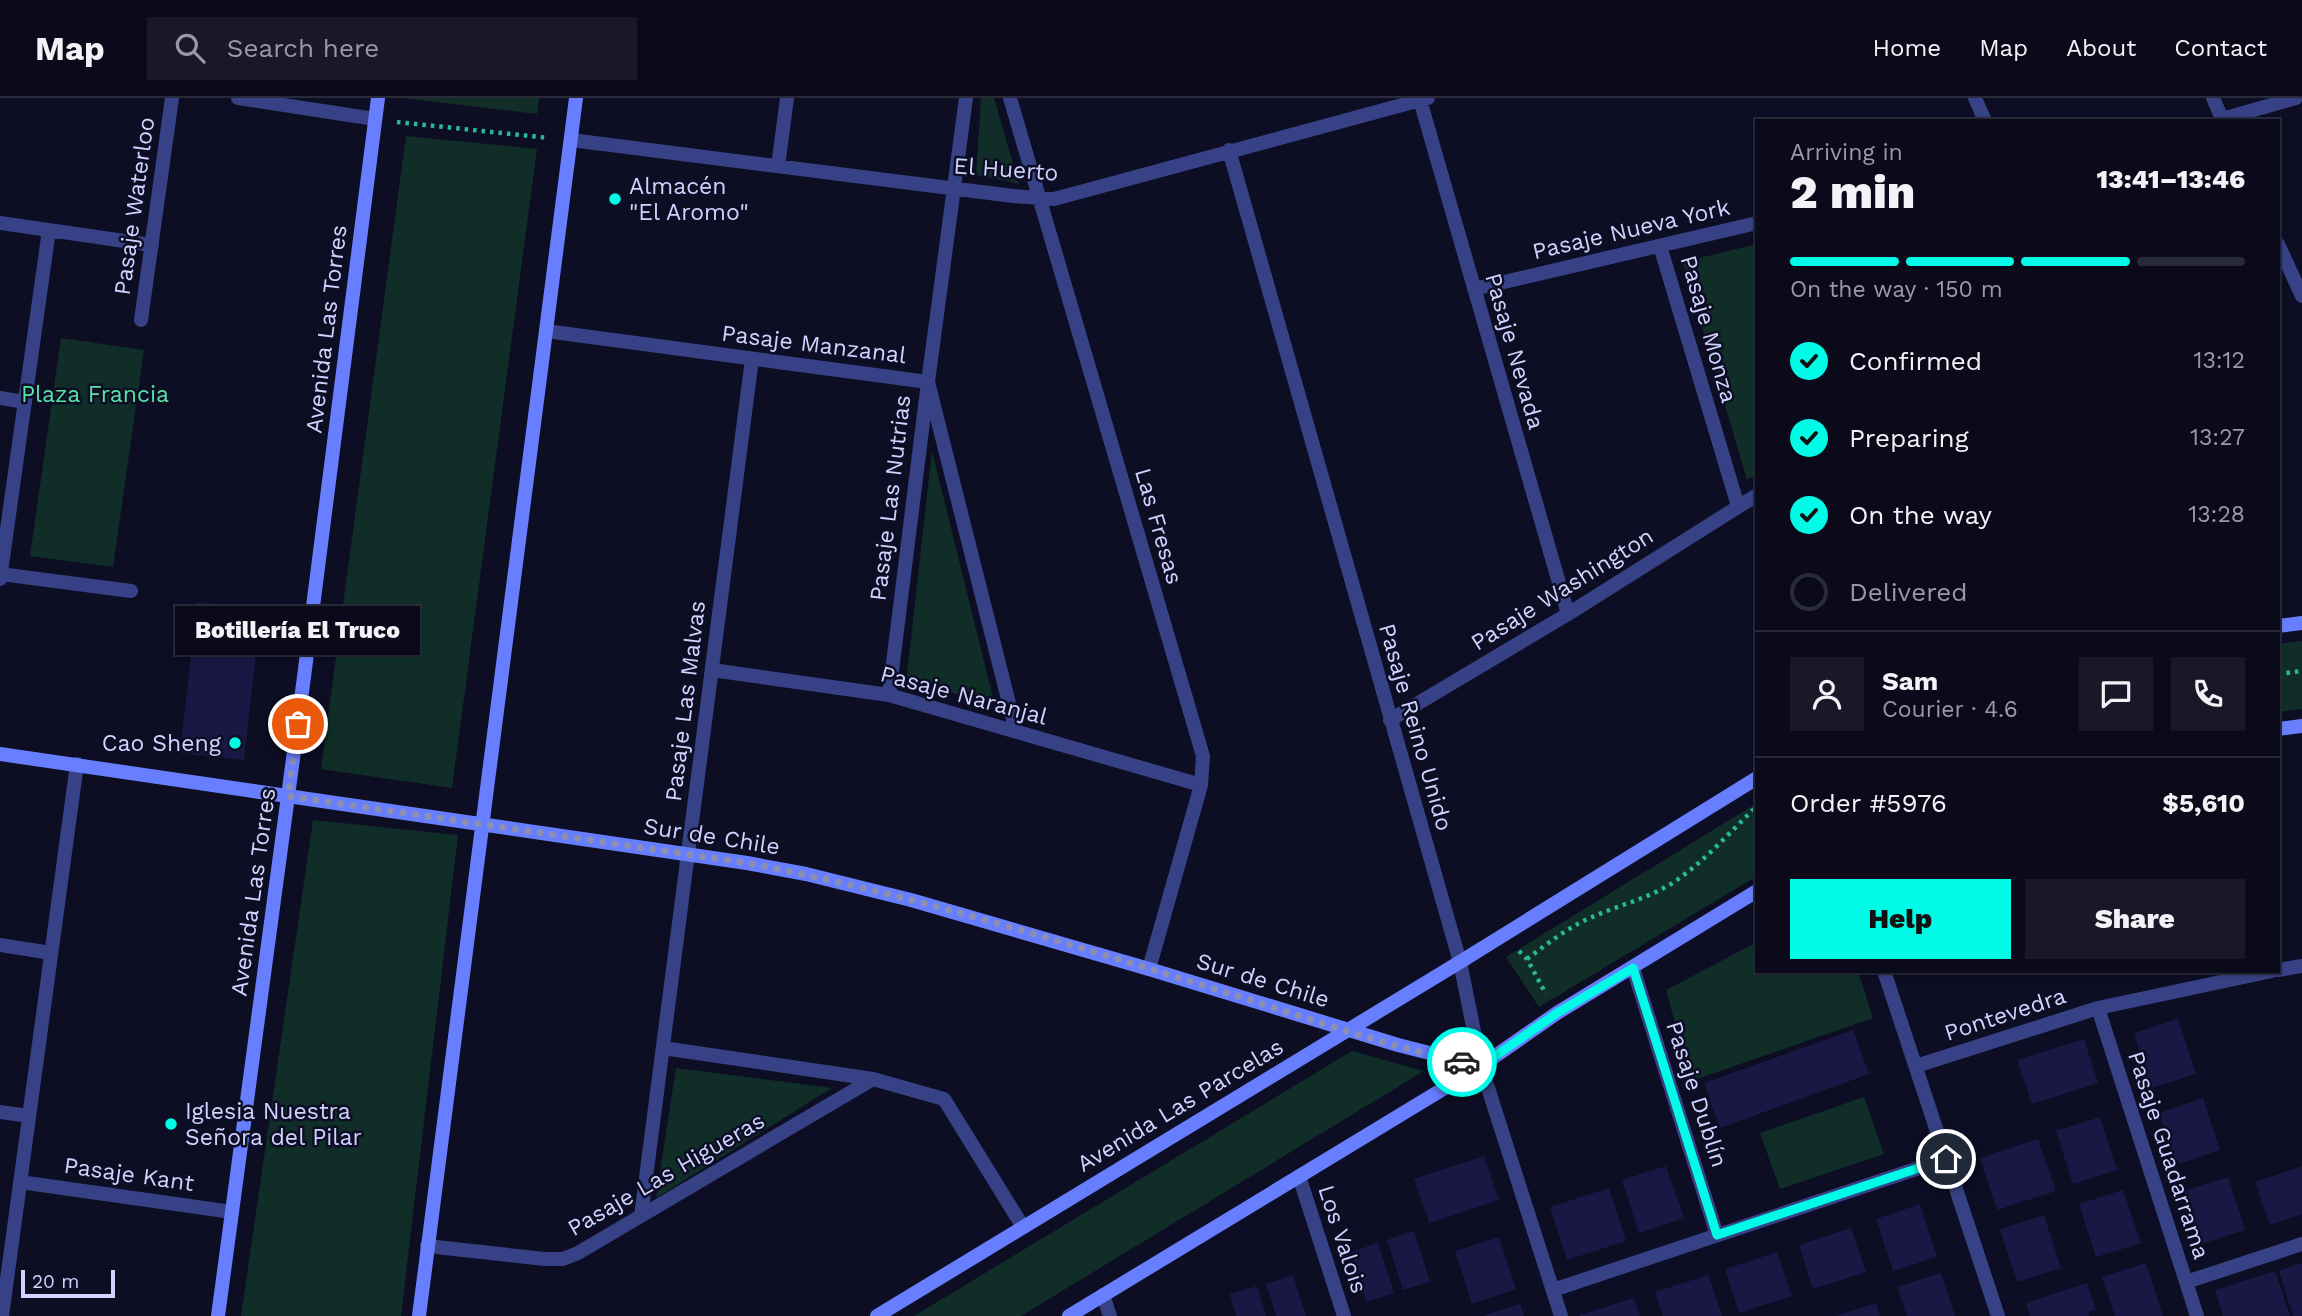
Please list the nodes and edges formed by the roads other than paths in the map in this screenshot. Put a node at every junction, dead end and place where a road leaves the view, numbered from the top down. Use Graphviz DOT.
graph roads {
  1 [pos="172,98"];
  2 [pos="238,98"];
  3 [pos="378,98"];
  4 [pos="576,98"];
  5 [pos="787,98"];
  6 [pos="966,98"];
  7 [pos="1010,98"];
  8 [pos="1975,98"];
  9 [pos="2213,98"];
  10 [pos="2296,98"];
  11 [pos="1424,99"];
  12 [pos="1985,119"];
  13 [pos="2223,119"];
  14 [pos="2226,119"];
  15 [pos="375,120"];
  16 [pos="571,140"];
  17 [pos="1229,150"];
  18 [pos="778,166"];
  19 [pos="954,189"];
  20 [pos="1038,198"];
  21 [pos="0,223"];
  22 [pos="1755,223"];
  23 [pos="49,230"];
  24 [pos="152,245"];
  25 [pos="1660,246"];
  26 [pos="2280,248"];
  27 [pos="1474,289"];
  28 [pos="2302,296"];
  29 [pos="141,320"];
  30 [pos="546,331"];
  31 [pos="752,359"];
  32 [pos="928,382"];
  33 [pos="0,398"];
  34 [pos="24,402"];
  35 [pos="1755,496"];
  36 [pos="1738,506"];
  37 [pos="0,574"];
  38 [pos="0,579"];
  39 [pos="131,591"];
  40 [pos="1568,614"];
  41 [pos="2302,623"];
  42 [pos="2280,626"];
  43 [pos="712,670"];
  44 [pos="889,695"];
  45 [pos="1390,720"];
  46 [pos="2302,726"];
  47 [pos="2280,729"];
  48 [pos="1016,732"];
  49 [pos="0,754"];
  50 [pos="77,764"];
  51 [pos="1755,779"];
  52 [pos="1200,785"];
  53 [pos="288,796"];
  54 [pos="482,824"];
  55 [pos="688,855"];
  56 [pos="1755,892"];
  57 [pos="0,945"];
  58 [pos="51,953"];
  59 [pos="1460,962"];
  60 [pos="2302,966"];
  61 [pos="1633,968"];
  62 [pos="1149,969"];
  63 [pos="2280,970"];
  64 [pos="1885,973"];
  65 [pos="2263,973"];
  66 [pos="2098,1008"];
  67 [pos="1347,1030"];
  68 [pos="663,1048"];
  69 [pos="1481,1066"];
  70 [pos="1916,1066"];
  71 [pos="873,1079"];
  72 [pos="0,1112"];
  73 [pos="29,1116"];
  74 [pos="1946,1159"];
  75 [pos="1299,1176"];
  76 [pos="20,1182"];
  77 [pos="232,1212"];
  78 [pos="641,1216"];
  79 [pos="1023,1227"];
  80 [pos="1717,1235"];
  81 [pos="2302,1244"];
  82 [pos="427,1246"];
  83 [pos="2186,1282"];
  84 [pos="1553,1290"];
  85 [pos="1103,1295"];
  86 [pos="2,1316"];
  87 [pos="218,1316"];
  88 [pos="419,1316"];
  89 [pos="877,1316"];
  90 [pos="1069,1316"];
  91 [pos="1110,1316"];
  92 [pos="1344,1316"];
  93 [pos="1561,1316"];
  94 [pos="1998,1316"];
  95 [pos="2197,1316"];
  1 -- 24 [label="street, Pasaje Waterloo"];
  2 -- 15 [label="street"];
  3 -- 15 [label="street, Avenida Las Torres"];
  4 -- 16 [label="street"];
  5 -- 18 [label="street"];
  6 -- 19 [label="street, Pasaje Las Nutrias"];
  7 -- 20 [label="street, Las Fresas"];
  8 -- 12 [label="street"];
  9 -- 13 [label="street"];
  10 -- 14 [label="street"];
  11 -- 17 [label="street, El Huerto"];
  11 -- 27 [label="street, Pasaje Nevada"];
  15 -- 53 [label="street, Avenida Las Torres"];
  16 -- 18 [label="street, El Huerto"];
  16 -- 30 [label="street"];
  17 -- 20 [label="street, El Huerto"];
  17 -- 45 [label="street, Pasaje Reino Unido"];
  18 -- 19 [label="street, El Huerto"];
  19 -- 20 [label="street, El Huerto"];
  19 -- 32 [label="street, Pasaje Las Nutrias"];
  20 -- 52 [label="street, Las Fresas"];
  21 -- 23 [label="street"];
  22 -- 25 [label="street, Pasaje Nueva York"];
  23 -- 24 [label="street"];
  23 -- 34 [label="street"];
  24 -- 29 [label="street, Pasaje Waterloo"];
  25 -- 27 [label="street, Pasaje Nueva York"];
  25 -- 36 [label="street, Pasaje Monza"];
  26 -- 28 [label="street"];
  27 -- 40 [label="street, Pasaje Nevada"];
  30 -- 31 [label="street, Pasaje Manzanal"];
  30 -- 54 [label="street"];
  31 -- 32 [label="street, Pasaje Manzanal"];
  31 -- 43 [label="street, Pasaje Las Malvas"];
  32 -- 44 [label="street, Pasaje Las Nutrias"];
  32 -- 48 [label="street, Pasaje Manzanal"];
  33 -- 34 [label="street"];
  34 -- 37 [label="street"];
  35 -- 36 [label="street, Pasaje Washington"];
  36 -- 40 [label="street, Pasaje Washington"];
  37 -- 38 [label="street"];
  37 -- 39 [label="street"];
  40 -- 45 [label="street, Pasaje Washington"];
  41 -- 42 [label="street"];
  43 -- 44 [label="street, Pasaje Naranjal"];
  43 -- 55 [label="street, Pasaje Las Malvas"];
  44 -- 48 [label="street, Pasaje Naranjal"];
  45 -- 59 [label="street, Pasaje Reino Unido"];
  46 -- 47 [label="street"];
  48 -- 52 [label="street, Pasaje Naranjal"];
  49 -- 50 [label="street, Sur de Chile"];
  50 -- 53 [label="street, Sur de Chile"];
  50 -- 58 [label="street"];
  51 -- 59 [label="street, Avenida Las Parcelas"];
  52 -- 62 [label="street, Las Fresas"];
  53 -- 54 [label="street, Sur de Chile"];
  53 -- 77 [label="street, Avenida Las Torres"];
  54 -- 55 [label="street, Sur de Chile"];
  54 -- 82 [label="street"];
  55 -- 62 [label="street, Sur de Chile"];
  55 -- 68 [label="street, Pasaje Las Malvas"];
  56 -- 61 [label="street"];
  57 -- 58 [label="street"];
  58 -- 73 [label="street"];
  59 -- 67 [label="street, Avenida Las Parcelas"];
  59 -- 69 [label="street, Pasaje Reino Unido"];
  60 -- 63 [label="street"];
  61 -- 69 [label="street"];
  61 -- 80 [label="street, Pasaje Dublín"];
  62 -- 67 [label="street, Sur de Chile"];
  64 -- 70 [label="street"];
  65 -- 66 [label="street, Pontevedra"];
  66 -- 70 [label="street, Pontevedra"];
  66 -- 83 [label="street, Pasaje Guadarrama"];
  67 -- 69 [label="street, Sur de Chile"];
  67 -- 79 [label="street, Avenida Las Parcelas"];
  68 -- 71 [label="street"];
  68 -- 78 [label="street, Pasaje Las Malvas"];
  69 -- 75 [label="street"];
  69 -- 84 [label="street, Pasaje Reino Unido"];
  70 -- 74 [label="street"];
  71 -- 78 [label="street, Pasaje Las Higueras"];
  71 -- 79 [label="street"];
  72 -- 73 [label="street"];
  73 -- 76 [label="street"];
  74 -- 80 [label="street"];
  74 -- 94 [label="street"];
  75 -- 85 [label="street"];
  75 -- 92 [label="street, Los Valois"];
  76 -- 77 [label="street, Pasaje Kant"];
  76 -- 86 [label="street"];
  77 -- 87 [label="street, Avenida Las Torres"];
  78 -- 82 [label="street, Pasaje Las Higueras"];
  79 -- 89 [label="street, Avenida Las Parcelas"];
  80 -- 84 [label="street"];
  81 -- 83 [label="street"];
  82 -- 88 [label="street"];
  83 -- 95 [label="street, Pasaje Guadarrama"];
  84 -- 93 [label="street, Pasaje Reino Unido"];
  85 -- 90 [label="street"];
  85 -- 91 [label="street"];
}
